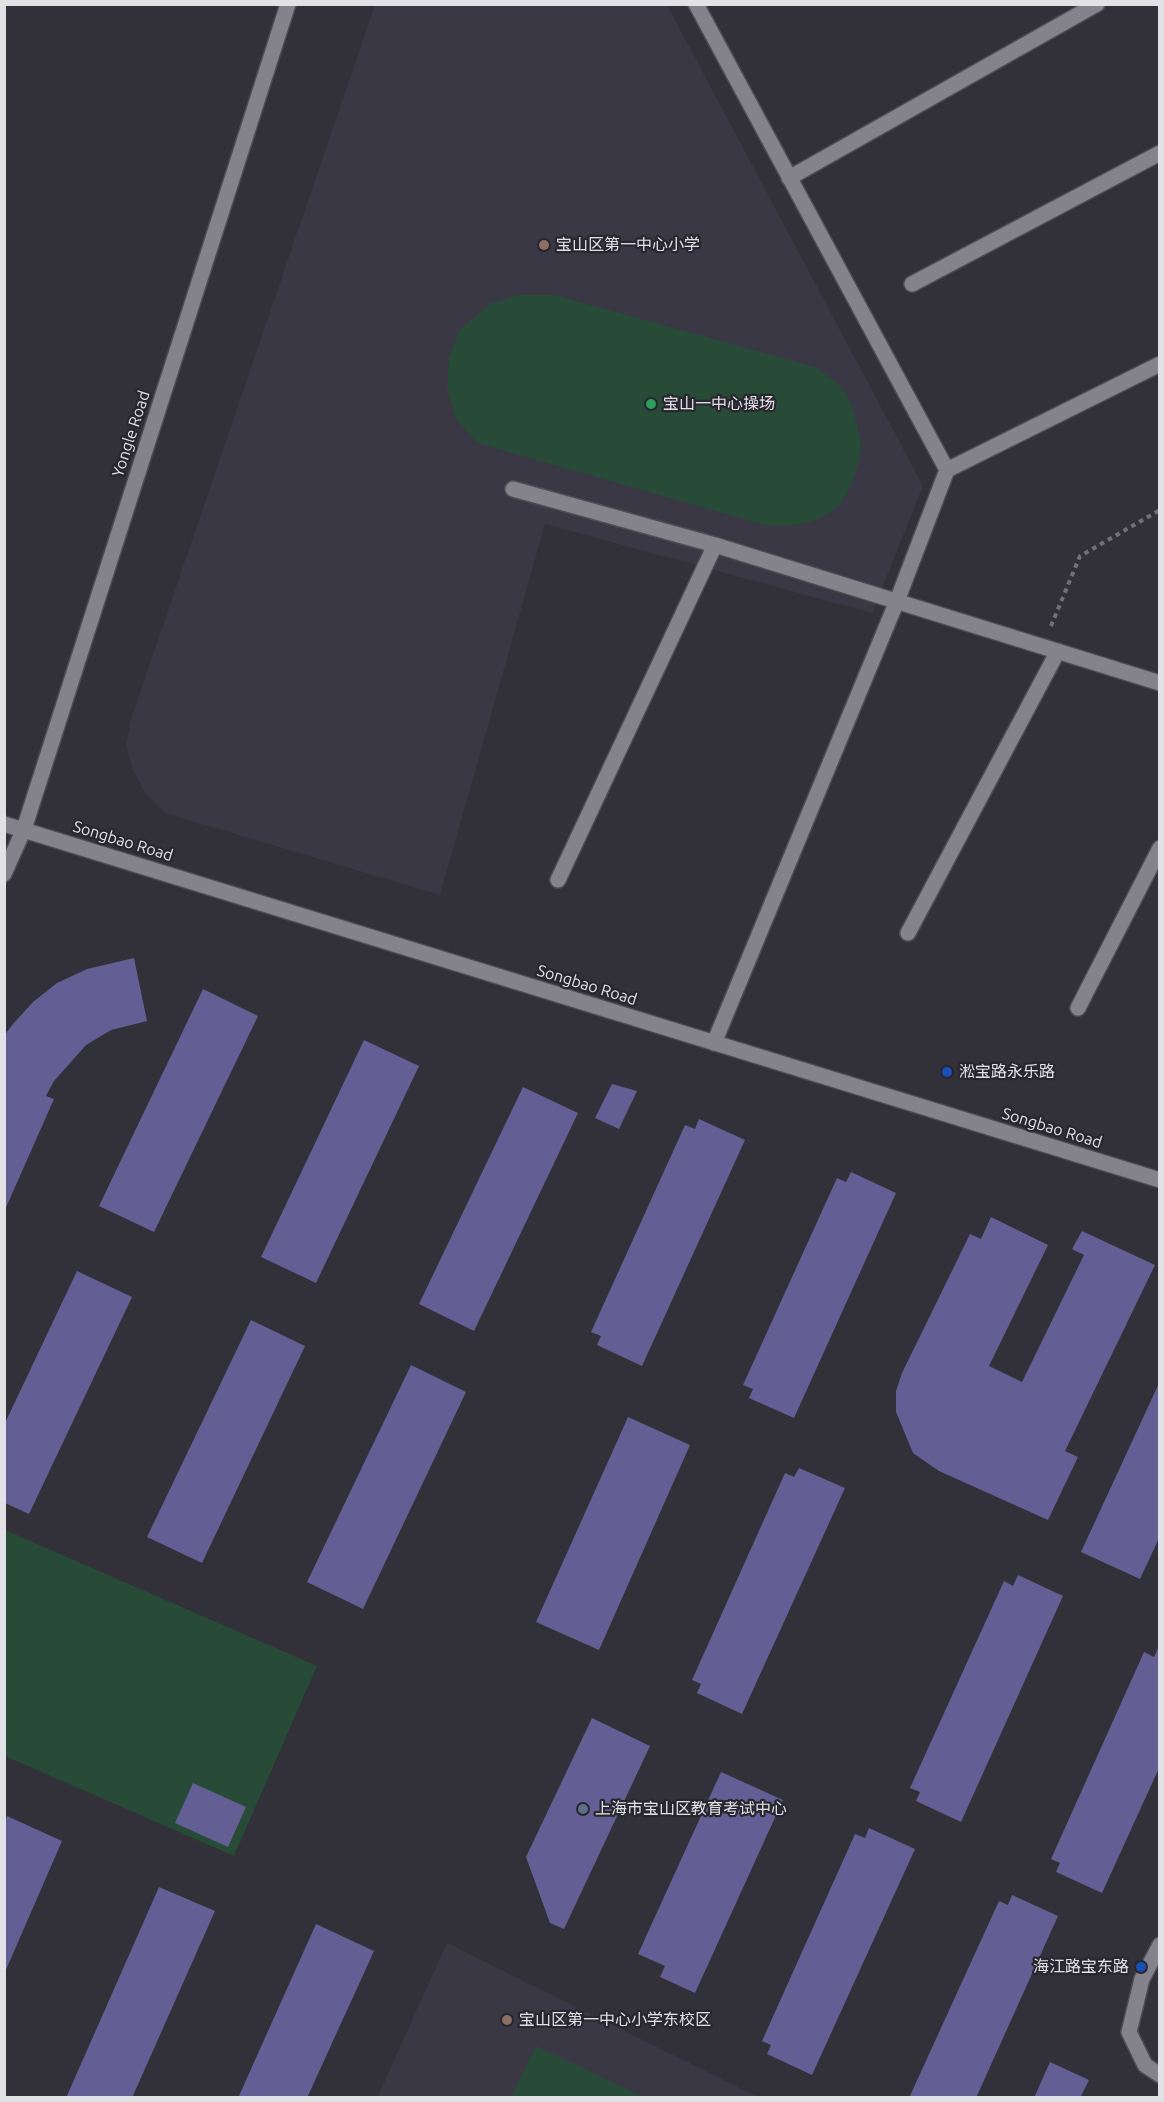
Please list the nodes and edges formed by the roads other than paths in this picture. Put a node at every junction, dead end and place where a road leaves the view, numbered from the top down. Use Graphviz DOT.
graph roads {
  1 [pos="288,4"];
  2 [pos="696,4"];
  3 [pos="1097,4"];
  4 [pos="1160,153"];
  5 [pos="789,178"];
  6 [pos="912,284"];
  7 [pos="1160,364"];
  8 [pos="947,470"];
  9 [pos="513,489"];
  10 [pos="715,545"];
  11 [pos="897,601"];
  12 [pos="1050,649"];
  13 [pos="1160,683"];
  14 [pos="4,824"];
  15 [pos="24,829"];
  16 [pos="1160,848"];
  17 [pos="4,874"];
  18 [pos="558,880"];
  19 [pos="908,933"];
  20 [pos="1078,1008"];
  21 [pos="714,1043"];
  22 [pos="1160,1180"];
  23 [pos="1160,1945"];
  24 [pos="1160,2075"];
  1 -- 15 [label="main road, Yongle Road"];
  2 -- 5 [label="main road"];
  3 -- 5 [label="main road"];
  4 -- 6 [label="main road"];
  5 -- 8 [label="main road"];
  7 -- 8 [label="main road"];
  8 -- 11 [label="main road"];
  9 -- 10 [label="main road"];
  10 -- 11 [label="main road"];
  10 -- 18 [label="main road"];
  11 -- 12 [label="main road"];
  11 -- 21 [label="main road"];
  12 -- 13 [label="main road"];
  12 -- 19 [label="main road"];
  14 -- 15 [label="main road, Songbao Road"];
  15 -- 17 [label="main road, Yongle Road"];
  15 -- 21 [label="main road, Songbao Road"];
  16 -- 20 [label="main road"];
  21 -- 22 [label="main road, Songbao Road"];
  23 -- 24 [label="main road"];
}
